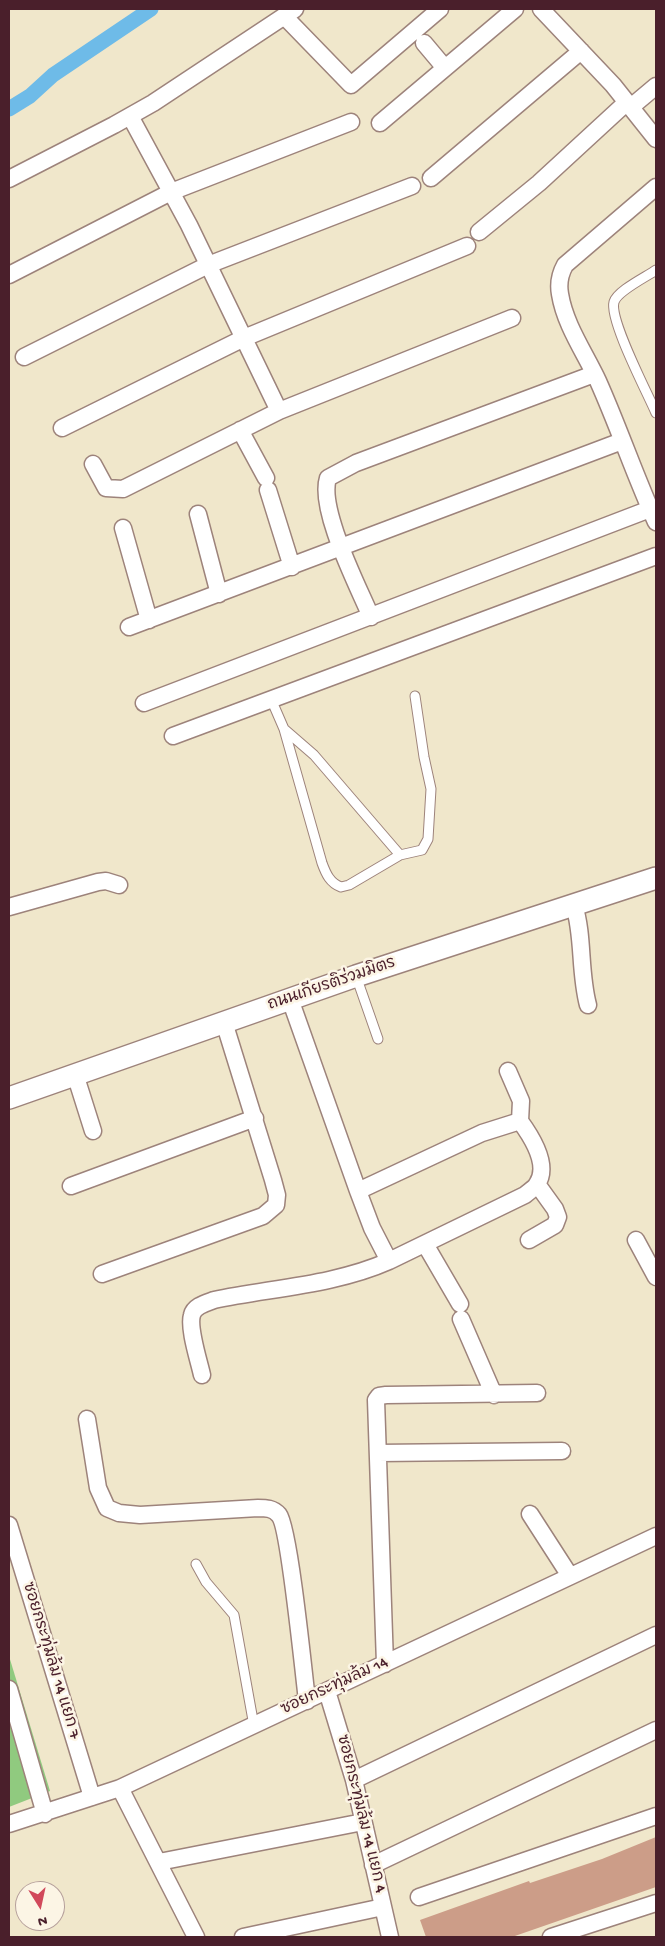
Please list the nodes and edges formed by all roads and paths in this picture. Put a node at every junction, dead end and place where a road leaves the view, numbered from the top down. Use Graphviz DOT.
graph roads {
  1 [pos="440,9"];
  2 [pos="515,9"];
  3 [pos="541,9"];
  4 [pos="290,12"];
  5 [pos="424,43"];
  6 [pos="581,51"];
  7 [pos="445,68"];
  8 [pos="656,86"];
  9 [pos="629,104"];
  10 [pos="130,116"];
  11 [pos="351,122"];
  12 [pos="380,123"];
  13 [pos="656,139"];
  14 [pos="431,178"];
  15 [pos="9,179"];
  16 [pos="412,186"];
  17 [pos="656,188"];
  18 [pos="171,192"];
  19 [pos="480,232"];
  20 [pos="467,246"];
  21 [pos="208,265"];
  22 [pos="656,270"];
  23 [pos="9,275"];
  24 [pos="512,318"];
  25 [pos="244,338"];
  26 [pos="24,356"];
  27 [pos="594,374"];
  28 [pos="279,411"];
  29 [pos="656,414"];
  30 [pos="62,428"];
  31 [pos="240,430"];
  32 [pos="622,441"];
  33 [pos="93,464"];
  34 [pos="198,514"];
  35 [pos="653,516"];
  36 [pos="123,528"];
  37 [pos="342,548"];
  38 [pos="656,556"];
  39 [pos="292,567"];
  40 [pos="219,594"];
  41 [pos="371,617"];
  42 [pos="149,620"];
  43 [pos="129,627"];
  44 [pos="415,696"];
  45 [pos="271,699"];
  46 [pos="144,703"];
  47 [pos="284,729"];
  48 [pos="173,736"];
  49 [pos="400,855"];
  50 [pos="656,878"];
  51 [pos="119,885"];
  52 [pos="574,904"];
  53 [pos="9,908"];
  54 [pos="356,976"];
  55 [pos="290,999"];
  56 [pos="588,1004"];
  57 [pos="224,1022"];
  58 [pos="378,1039"];
  59 [pos="508,1071"];
  60 [pos="75,1074"];
  61 [pos="9,1098"];
  62 [pos="255,1118"];
  63 [pos="520,1121"];
  64 [pos="94,1131"];
  65 [pos="537,1184"];
  66 [pos="71,1186"];
  67 [pos="358,1191"];
  68 [pos="529,1240"];
  69 [pos="636,1240"];
  70 [pos="425,1244"];
  71 [pos="389,1261"];
  72 [pos="102,1274"];
  73 [pos="656,1278"];
  74 [pos="202,1375"];
  75 [pos="537,1393"];
  76 [pos="494,1395"];
  77 [pos="88,1419"];
  78 [pos="562,1450"];
  79 [pos="378,1452"];
  80 [pos="530,1514"];
  81 [pos="9,1525"];
  82 [pos="656,1536"];
  83 [pos="196,1564"];
  84 [pos="570,1576"];
  85 [pos="656,1635"];
  86 [pos="385,1664"];
  87 [pos="9,1689"];
  88 [pos="327,1692"];
  89 [pos="307,1701"];
  90 [pos="254,1726"];
  91 [pos="656,1730"];
  92 [pos="354,1780"];
  93 [pos="120,1788"];
  94 [pos="92,1797"];
  95 [pos="45,1814"];
  96 [pos="656,1816"];
  97 [pos="362,1822"];
  98 [pos="9,1824"];
  99 [pos="159,1862"];
  100 [pos="373,1865"];
  101 [pos="419,1897"];
  102 [pos="656,1903"];
  103 [pos="383,1906"];
  104 [pos="196,1937"];
  105 [pos="243,1937"];
  106 [pos="390,1937"];
  107 [pos="551,1937"];
  1 -- 4 [label="street"];
  2 -- 7 [label="street"];
  3 -- 6 [label="street"];
  4 -- 10 [label="street"];
  5 -- 7 [label="street"];
  6 -- 9 [label="street"];
  6 -- 14 [label="street"];
  7 -- 12 [label="street"];
  8 -- 9 [label="street"];
  9 -- 13 [label="street"];
  9 -- 19 [label="street"];
  10 -- 15 [label="street"];
  10 -- 18 [label="street"];
  11 -- 18 [label="street"];
  16 -- 21 [label="street"];
  17 -- 27 [label="street"];
  18 -- 21 [label="street"];
  18 -- 23 [label="street"];
  20 -- 25 [label="street"];
  21 -- 25 [label="street"];
  21 -- 26 [label="street"];
  22 -- 29 [label="lane"];
  24 -- 28 [label="street"];
  25 -- 28 [label="street"];
  25 -- 30 [label="street"];
  27 -- 32 [label="street"];
  27 -- 37 [label="street"];
  28 -- 31 [label="street"];
  31 -- 33 [label="street"];
  31 -- 39 [label="street"];
  32 -- 35 [label="street"];
  32 -- 37 [label="street"];
  34 -- 40 [label="street"];
  35 -- 41 [label="street"];
  36 -- 42 [label="street"];
  37 -- 39 [label="street"];
  37 -- 41 [label="street"];
  38 -- 45 [label="street"];
  39 -- 40 [label="street"];
  40 -- 42 [label="street"];
  41 -- 46 [label="street"];
  42 -- 43 [label="street"];
  44 -- 49 [label="lane"];
  45 -- 47 [label="lane"];
  45 -- 48 [label="street"];
  47 -- 49 [label="lane"];
  47 -- 49 [label="lane"];
  50 -- 52 [label="street, ถนนเกียรติร่วมมิตร"];
  51 -- 53 [label="street"];
  52 -- 54 [label="street, ถนนเกียรติร่วมมิตร"];
  52 -- 56 [label="street"];
  54 -- 55 [label="street, ถนนเกียรติร่วมมิตร"];
  54 -- 58 [label="lane"];
  55 -- 57 [label="street, ถนนเกียรติร่วมมิตร"];
  55 -- 67 [label="street"];
  57 -- 60 [label="street, ถนนเกียรติร่วมมิตร"];
  57 -- 62 [label="street"];
  59 -- 63 [label="street"];
  60 -- 61 [label="street, ถนนเกียรติร่วมมิตร"];
  60 -- 64 [label="street"];
  62 -- 66 [label="street"];
  62 -- 72 [label="street"];
  63 -- 65 [label="street"];
  63 -- 67 [label="street"];
  65 -- 68 [label="street"];
  65 -- 70 [label="street"];
  67 -- 71 [label="street"];
  69 -- 73 [label="street"];
  70 -- 71 [label="street"];
  70 -- 76 [label="street"];
  71 -- 74 [label="street"];
  75 -- 76 [label="street"];
  76 -- 79 [label="street"];
  77 -- 89 [label="street"];
  78 -- 79 [label="street"];
  79 -- 86 [label="street"];
  80 -- 84 [label="street"];
  81 -- 94 [label="street, ซอยกระทุ่มล้ม 14 แยก 7"];
  82 -- 84 [label="street, ซอยกระทุ่มล้ม 14"];
  83 -- 90 [label="lane"];
  84 -- 86 [label="street, ซอยกระทุ่มล้ม 14"];
  85 -- 92 [label="street"];
  86 -- 88 [label="street, ซอยกระทุ่มล้ม 14"];
  87 -- 95 [label="street"];
  88 -- 89 [label="street, ซอยกระทุ่มล้ม 14"];
  88 -- 92 [label="street, ซอยกระทุ่มล้ม 14 แยก 4"];
  89 -- 90 [label="street, ซอยกระทุ่มล้ม 14"];
  90 -- 93 [label="street, ซอยกระทุ่มล้ม 14"];
  91 -- 100 [label="street"];
  92 -- 97 [label="street, ซอยกระทุ่มล้ม 14 แยก 4"];
  93 -- 94 [label="street, ซอยกระทุ่มล้ม 14"];
  93 -- 99 [label="street"];
  94 -- 95 [label="street, ซอยกระทุ่มล้ม 14"];
  95 -- 98 [label="street, ซอยกระทุ่มล้ม 14"];
  96 -- 101 [label="street"];
  97 -- 99 [label="street"];
  97 -- 100 [label="street, ซอยกระทุ่มล้ม 14 แยก 4"];
  99 -- 104 [label="street"];
  100 -- 103 [label="street, ซอยกระทุ่มล้ม 14 แยก 4"];
  102 -- 107 [label="street"];
  103 -- 105 [label="street"];
  103 -- 106 [label="street, ซอยกระทุ่มล้ม 14 แยก 4"];
}
